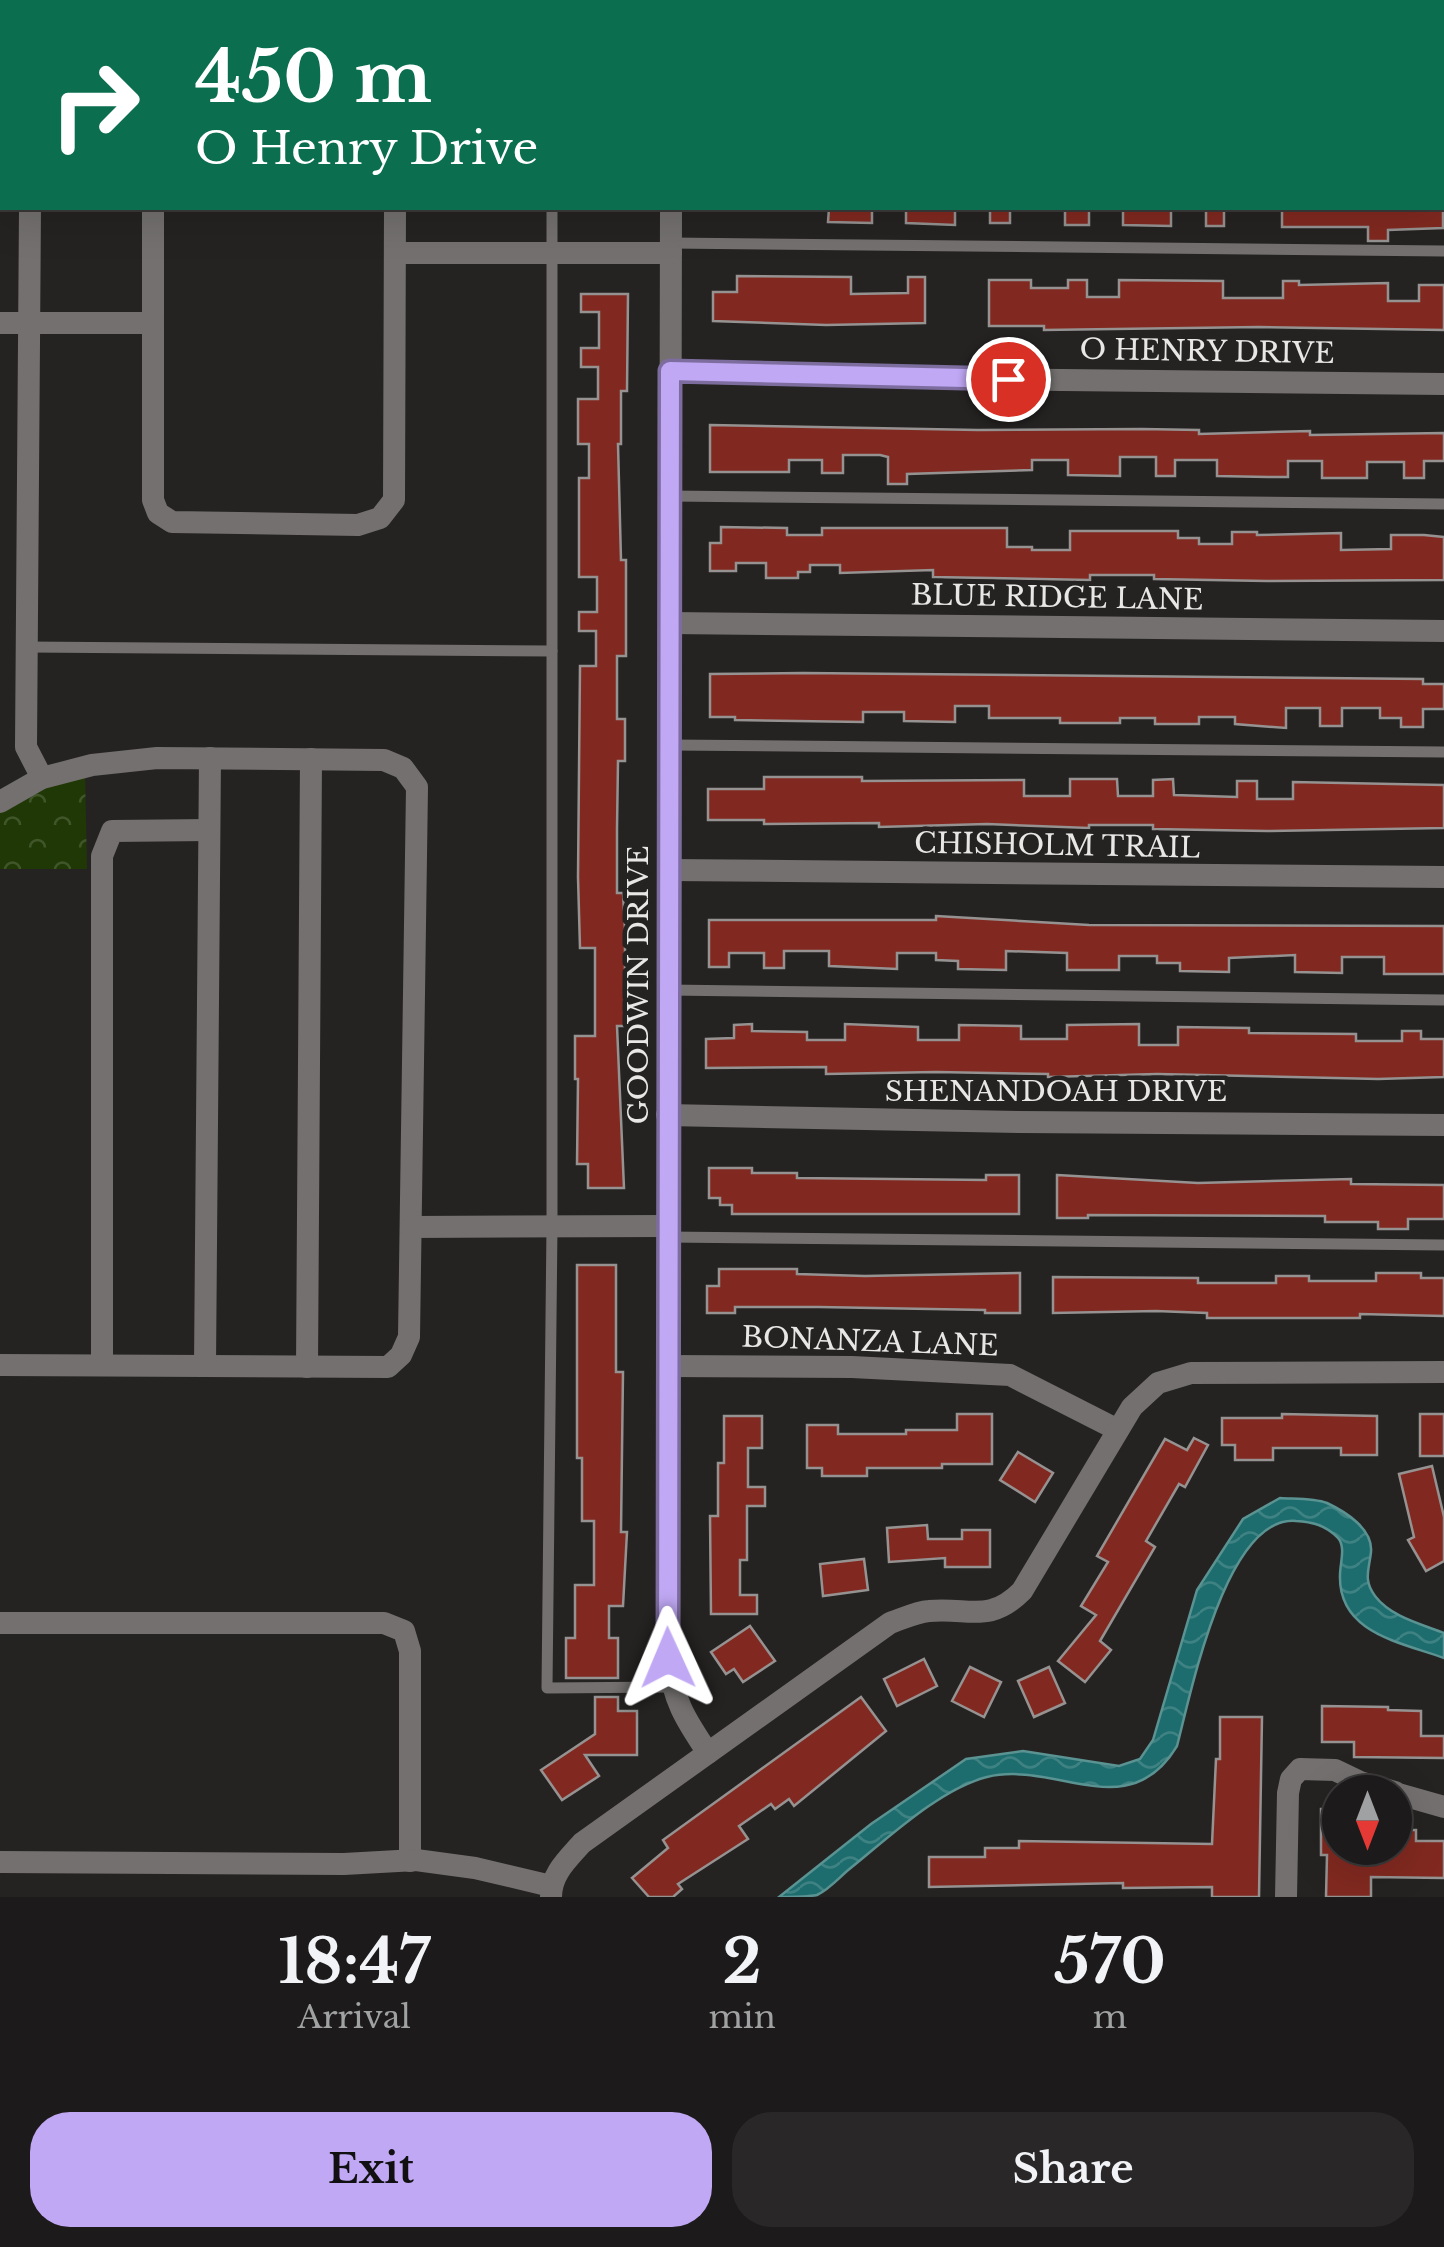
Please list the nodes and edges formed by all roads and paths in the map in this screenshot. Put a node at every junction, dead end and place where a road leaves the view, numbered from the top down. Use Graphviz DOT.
graph roads {
  1 [pos="30,210"];
  2 [pos="153,210"];
  3 [pos="395,210"];
  4 [pos="552,210"];
  5 [pos="671,210"];
  6 [pos="671,248"];
  7 [pos="1444,251"];
  8 [pos="395,253"];
  9 [pos="552,253"];
  10 [pos="0,323"];
  11 [pos="28,323"];
  12 [pos="153,323"];
  13 [pos="670,371"];
  14 [pos="1444,384"];
  15 [pos="670,496"];
  16 [pos="1444,504"];
  17 [pos="670,624"];
  18 [pos="1444,631"];
  19 [pos="27,647"];
  20 [pos="552,650"];
  21 [pos="670,745"];
  22 [pos="1444,752"];
  23 [pos="210,758"];
  24 [pos="311,758"];
  25 [pos="42,778"];
  26 [pos="0,802"];
  27 [pos="210,830"];
  28 [pos="669,870"];
  29 [pos="1444,877"];
  30 [pos="668,990"];
  31 [pos="1444,1000"];
  32 [pos="668,1115"];
  33 [pos="1444,1125"];
  34 [pos="552,1226"];
  35 [pos="411,1227"];
  36 [pos="667,1232"];
  37 [pos="1444,1246"];
  38 [pos="0,1365"];
  39 [pos="102,1365"];
  40 [pos="205,1366"];
  41 [pos="307,1366"];
  42 [pos="668,1366"];
  43 [pos="1444,1372"];
  44 [pos="1118,1430"];
  45 [pos="0,1623"];
  46 [pos="672,1688"];
  47 [pos="708,1753"];
  48 [pos="1345,1775"];
  49 [pos="1412,1797"];
  50 [pos="1444,1807"];
  51 [pos="410,1861"];
  52 [pos="0,1862"];
  53 [pos="551,1891"];
  54 [pos="1286,1897"];
  1 -- 11 [label="street"];
  2 -- 12 [label="street"];
  3 -- 8 [label="street"];
  4 -- 9 [label="lane"];
  5 -- 6 [label="street, GOODWIN DRIVE"];
  6 -- 7 [label="lane"];
  6 -- 9 [label="street"];
  6 -- 13 [label="street, GOODWIN DRIVE"];
  8 -- 9 [label="street"];
  8 -- 12 [label="street"];
  9 -- 20 [label="lane"];
  10 -- 11 [label="street"];
  11 -- 12 [label="street"];
  11 -- 19 [label="street"];
  13 -- 14 [label="street, O HENRY DRIVE"];
  13 -- 15 [label="street, GOODWIN DRIVE"];
  15 -- 16 [label="lane"];
  15 -- 17 [label="street, GOODWIN DRIVE"];
  17 -- 18 [label="street, BLUE RIDGE LANE"];
  17 -- 21 [label="street, GOODWIN DRIVE"];
  19 -- 20 [label="lane"];
  19 -- 25 [label="street"];
  20 -- 34 [label="lane"];
  21 -- 22 [label="lane"];
  21 -- 28 [label="street, GOODWIN DRIVE"];
  23 -- 24 [label="street"];
  23 -- 25 [label="street"];
  23 -- 27 [label="street"];
  24 -- 35 [label="street"];
  24 -- 41 [label="street"];
  25 -- 26 [label="street"];
  27 -- 39 [label="street"];
  27 -- 40 [label="street"];
  28 -- 29 [label="street, CHISHOLM TRAIL"];
  28 -- 30 [label="street, GOODWIN DRIVE"];
  30 -- 31 [label="lane"];
  30 -- 32 [label="street, GOODWIN DRIVE"];
  32 -- 33 [label="street, SHENANDOAH DRIVE"];
  32 -- 36 [label="street, GOODWIN DRIVE"];
  34 -- 35 [label="street"];
  34 -- 36 [label="street"];
  34 -- 46 [label="lane"];
  35 -- 41 [label="street"];
  36 -- 37 [label="lane"];
  36 -- 42 [label="street, GOODWIN DRIVE"];
  38 -- 39 [label="street"];
  39 -- 40 [label="street"];
  40 -- 41 [label="street"];
  42 -- 44 [label="street, BONANZA LANE"];
  42 -- 46 [label="street, GOODWIN DRIVE"];
  43 -- 44 [label="street"];
  44 -- 47 [label="street"];
  45 -- 51 [label="street"];
  46 -- 47 [label="street, GOODWIN DRIVE"];
  47 -- 53 [label="street"];
  48 -- 54 [label="street"];
  49 -- 50 [label="street"];
  51 -- 52 [label="street"];
  51 -- 53 [label="street"];
}
